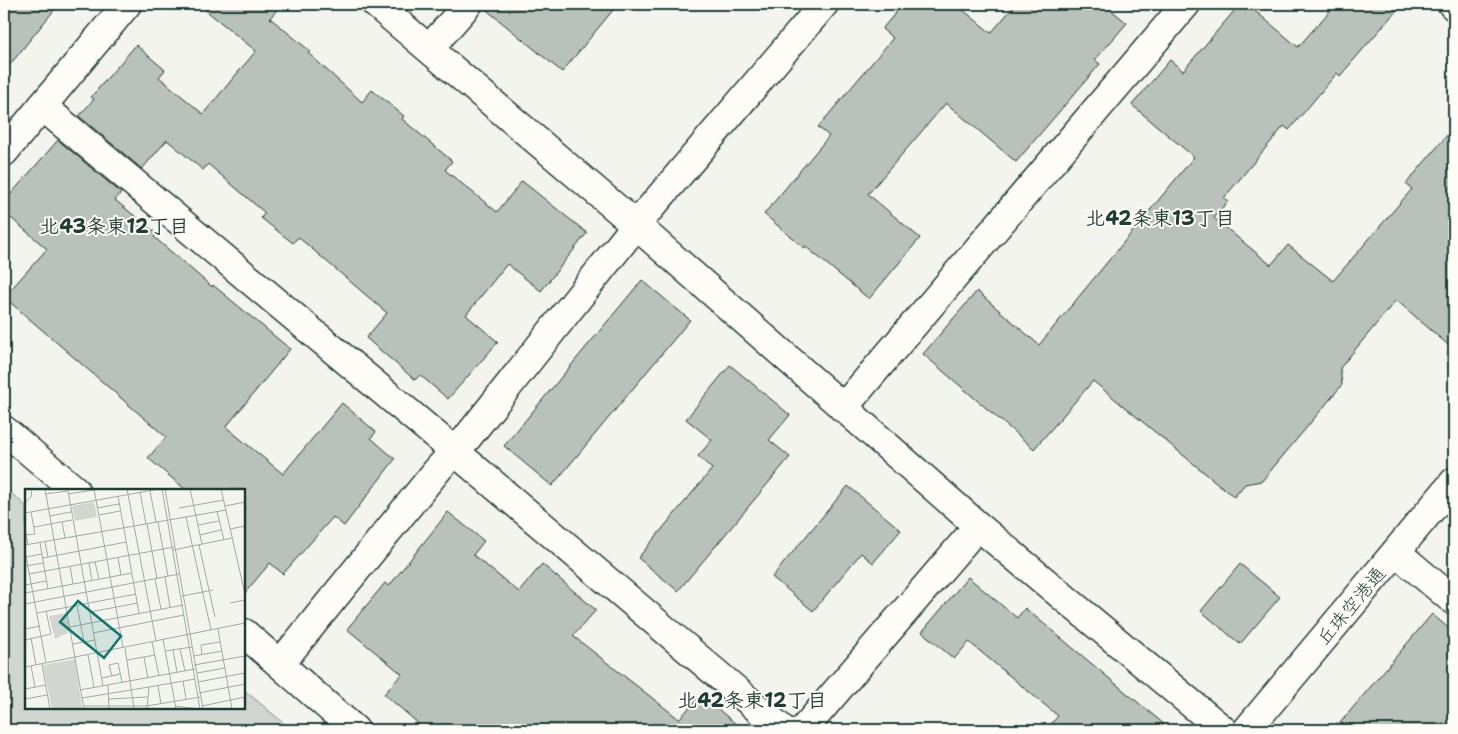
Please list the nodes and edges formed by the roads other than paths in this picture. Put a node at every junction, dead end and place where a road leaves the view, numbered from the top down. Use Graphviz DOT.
graph roads {
  1 [pos="127,4"];
  2 [pos="376,4"];
  3 [pos="468,4"];
  4 [pos="824,4"];
  5 [pos="1186,4"];
  6 [pos="430,49"];
  7 [pos="42,106"];
  8 [pos="4,152"];
  9 [pos="636,225"];
  10 [pos="843,408"];
  11 [pos="4,430"];
  12 [pos="455,451"];
  13 [pos="1454,482"];
  14 [pos="74,489"];
  15 [pos="978,526"];
  16 [pos="1396,552"];
  17 [pos="1454,601"];
  18 [pos="245,634"];
  19 [pos="280,664"];
  20 [pos="355,730"];
  21 [pos="783,730"];
  22 [pos="802,730"];
  23 [pos="1223,730"];
  24 [pos="1247,730"];
  1 -- 7 [label="street"];
  2 -- 6 [label="street"];
  3 -- 6 [label="street"];
  4 -- 9 [label="street"];
  5 -- 10 [label="street"];
  6 -- 9 [label="street"];
  7 -- 8 [label="street"];
  7 -- 12 [label="street"];
  9 -- 10 [label="street"];
  9 -- 12 [label="street"];
  10 -- 15 [label="street"];
  11 -- 14 [label="street"];
  12 -- 19 [label="street"];
  12 -- 21 [label="street"];
  13 -- 16 [label="street, 丘珠空港通"];
  15 -- 22 [label="street"];
  15 -- 23 [label="street"];
  16 -- 17 [label="street"];
  16 -- 24 [label="street, 丘珠空港通"];
  18 -- 19 [label="street"];
  19 -- 20 [label="street"];
}
